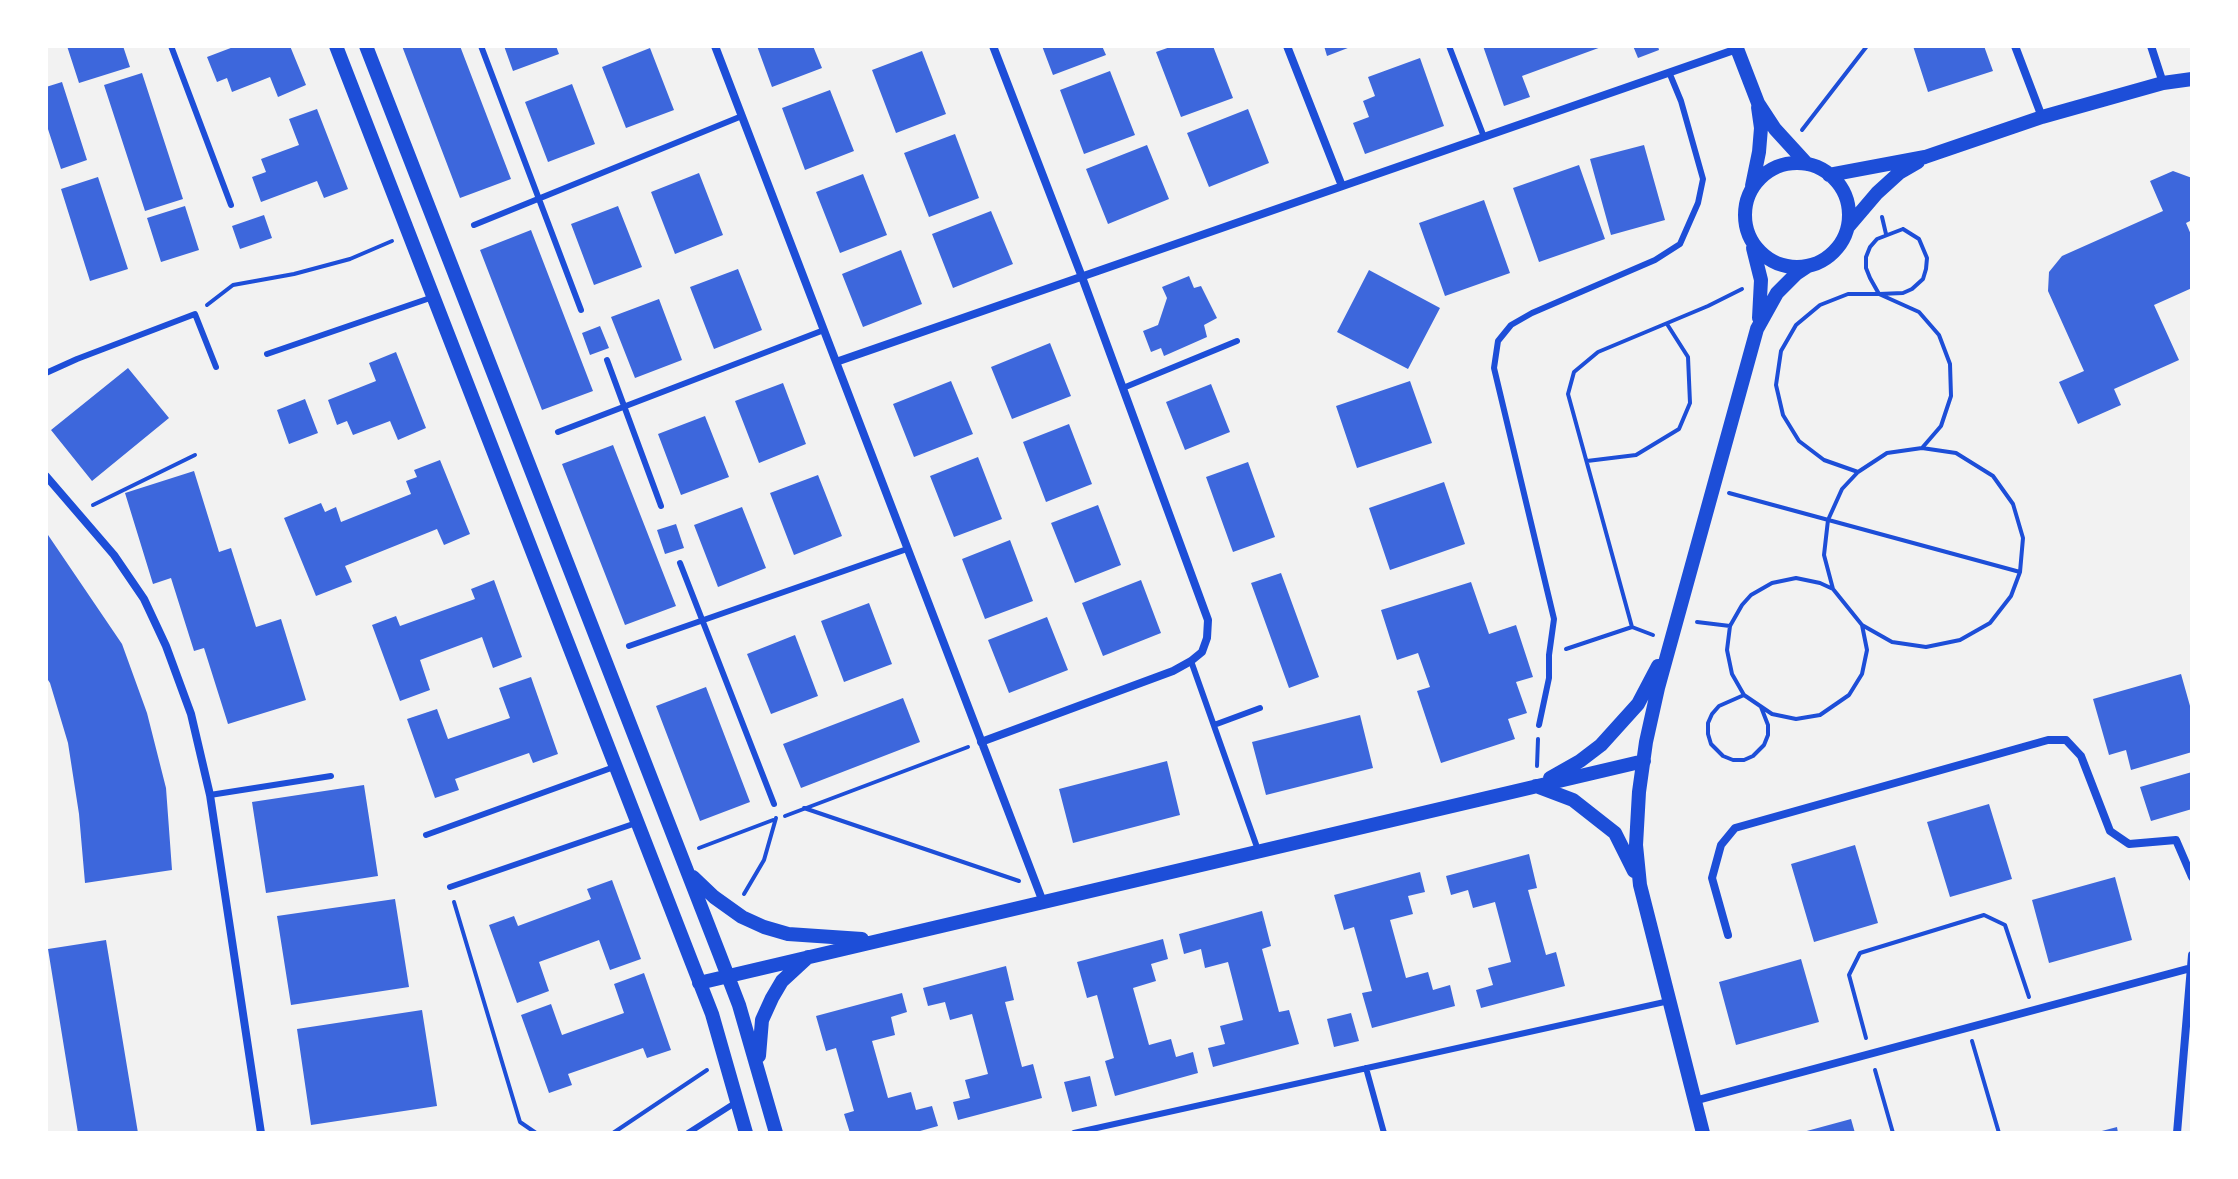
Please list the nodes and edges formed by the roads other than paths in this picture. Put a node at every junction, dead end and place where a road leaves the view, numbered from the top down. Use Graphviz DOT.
graph roads {
  1 [pos="171,46"];
  2 [pos="336,46"];
  3 [pos="366,46"];
  4 [pos="481,46"];
  5 [pos="715,46"];
  6 [pos="993,46"];
  7 [pos="1287,46"];
  8 [pos="1449,46"];
  9 [pos="2015,46"];
  10 [pos="2151,46"];
  11 [pos="1736,47"];
  12 [pos="1669,72"];
  13 [pos="2192,79"];
  14 [pos="2163,83"];
  15 [pos="1758,103"];
  16 [pos="742,116"];
  17 [pos="2042,117"];
  18 [pos="1484,137"];
  19 [pos="1925,157"];
  20 [pos="1807,164"];
  21 [pos="1829,175"];
  22 [pos="1342,186"];
  23 [pos="1751,190"];
  24 [pos="539,198"];
  25 [pos="231,205"];
  26 [pos="474,225"];
  27 [pos="1848,227"];
  28 [pos="1751,240"];
  29 [pos="1808,266"];
  30 [pos="1082,277"];
  31 [pos="433,297"];
  32 [pos="581,310"];
  33 [pos="1757,329"];
  34 [pos="824,330"];
  35 [pos="1237,341"];
  36 [pos="267,354"];
  37 [pos="607,360"];
  38 [pos="836,362"];
  39 [pos="216,367"];
  40 [pos="46,373"];
  41 [pos="1123,388"];
  42 [pos="625,407"];
  43 [pos="558,432"];
  44 [pos="46,479"];
  45 [pos="661,506"];
  46 [pos="907,549"];
  47 [pos="680,563"];
  48 [pos="703,620"];
  49 [pos="1671,641"];
  50 [pos="629,646"];
  51 [pos="1191,661"];
  52 [pos="1260,708"];
  53 [pos="1214,725"];
  54 [pos="1539,725"];
  55 [pos="981,742"];
  56 [pos="1644,761"];
  57 [pos="616,767"];
  58 [pos="331,776"];
  59 [pos="1536,786"];
  60 [pos="210,795"];
  61 [pos="774,804"];
  62 [pos="638,822"];
  63 [pos="426,835"];
  64 [pos="1259,851"];
  65 [pos="682,859"];
  66 [pos="2192,877"];
  67 [pos="1640,885"];
  68 [pos="450,887"];
  69 [pos="1043,902"];
  70 [pos="1728,935"];
  71 [pos="878,940"];
  72 [pos="2192,955"];
  73 [pos="810,956"];
  74 [pos="2191,968"];
  75 [pos="728,976"];
  76 [pos="699,983"];
  77 [pos="1669,1001"];
  78 [pos="1366,1068"];
  79 [pos="761,1080"];
  80 [pos="738,1101"];
  81 [pos="1694,1101"];
  82 [pos="261,1133"];
  83 [pos="688,1133"];
  84 [pos="746,1133"];
  85 [pos="776,1133"];
  86 [pos="1074,1133"];
  87 [pos="1384,1133"];
  88 [pos="1703,1133"];
  89 [pos="2177,1133"];
  1 -- 25 [label="lane"];
  2 -- 31 [label="street"];
  3 -- 65 [label="street"];
  4 -- 24 [label="lane"];
  5 -- 16 [label="street"];
  6 -- 30 [label="street"];
  7 -- 22 [label="street"];
  8 -- 18 [label="lane"];
  9 -- 17 [label="street"];
  10 -- 14 [label="street"];
  11 -- 12 [label="street"];
  11 -- 15 [label="street"];
  12 -- 18 [label="street"];
  12 -- 54 [label="lane"];
  13 -- 14 [label="street"];
  14 -- 17 [label="street"];
  15 -- 20 [label="street"];
  15 -- 23 [label="street"];
  16 -- 24 [label="lane"];
  16 -- 34 [label="street"];
  17 -- 19 [label="street"];
  18 -- 22 [label="street"];
  19 -- 21 [label="street"];
  19 -- 27 [label="street"];
  20 -- 21 [label="street"];
  20 -- 23 [label="street"];
  21 -- 27 [label="street"];
  22 -- 30 [label="street"];
  23 -- 28 [label="street"];
  24 -- 26 [label="lane"];
  24 -- 32 [label="lane"];
  27 -- 29 [label="street"];
  28 -- 29 [label="street"];
  28 -- 33 [label="street"];
  29 -- 33 [label="street"];
  30 -- 38 [label="street"];
  30 -- 41 [label="street"];
  31 -- 36 [label="lane"];
  31 -- 57 [label="street"];
  33 -- 49 [label="street"];
  34 -- 38 [label="street"];
  34 -- 42 [label="lane"];
  35 -- 41 [label="lane"];
  37 -- 42 [label="lane"];
  38 -- 46 [label="street"];
  39 -- 40 [label="lane"];
  41 -- 51 [label="street"];
  42 -- 43 [label="lane"];
  42 -- 45 [label="lane"];
  44 -- 60 [label="street"];
  46 -- 48 [label="lane"];
  46 -- 55 [label="street"];
  47 -- 48 [label="lane"];
  48 -- 50 [label="lane"];
  48 -- 61 [label="lane"];
  49 -- 56 [label="street"];
  49 -- 59 [label="street"];
  51 -- 53 [label="lane"];
  51 -- 55 [label="street"];
  52 -- 53 [label="lane"];
  53 -- 64 [label="lane"];
  55 -- 69 [label="street"];
  56 -- 59 [label="street"];
  56 -- 67 [label="street"];
  57 -- 62 [label="street"];
  57 -- 63 [label="lane"];
  58 -- 60 [label="lane"];
  59 -- 64 [label="street"];
  59 -- 67 [label="street"];
  60 -- 82 [label="street"];
  62 -- 68 [label="lane"];
  62 -- 76 [label="street"];
  64 -- 69 [label="street"];
  65 -- 71 [label="street"];
  65 -- 75 [label="street"];
  66 -- 70 [label="street"];
  67 -- 77 [label="street"];
  69 -- 71 [label="street"];
  71 -- 73 [label="street"];
  72 -- 74 [label="street"];
  73 -- 75 [label="street"];
  73 -- 79 [label="street"];
  74 -- 81 [label="street"];
  74 -- 89 [label="street"];
  75 -- 76 [label="street"];
  75 -- 79 [label="street"];
  76 -- 80 [label="street"];
  77 -- 78 [label="lane"];
  77 -- 81 [label="street"];
  78 -- 86 [label="lane"];
  78 -- 87 [label="lane"];
  79 -- 85 [label="street"];
  80 -- 83 [label="lane"];
  80 -- 84 [label="street"];
  81 -- 88 [label="street"];
}
